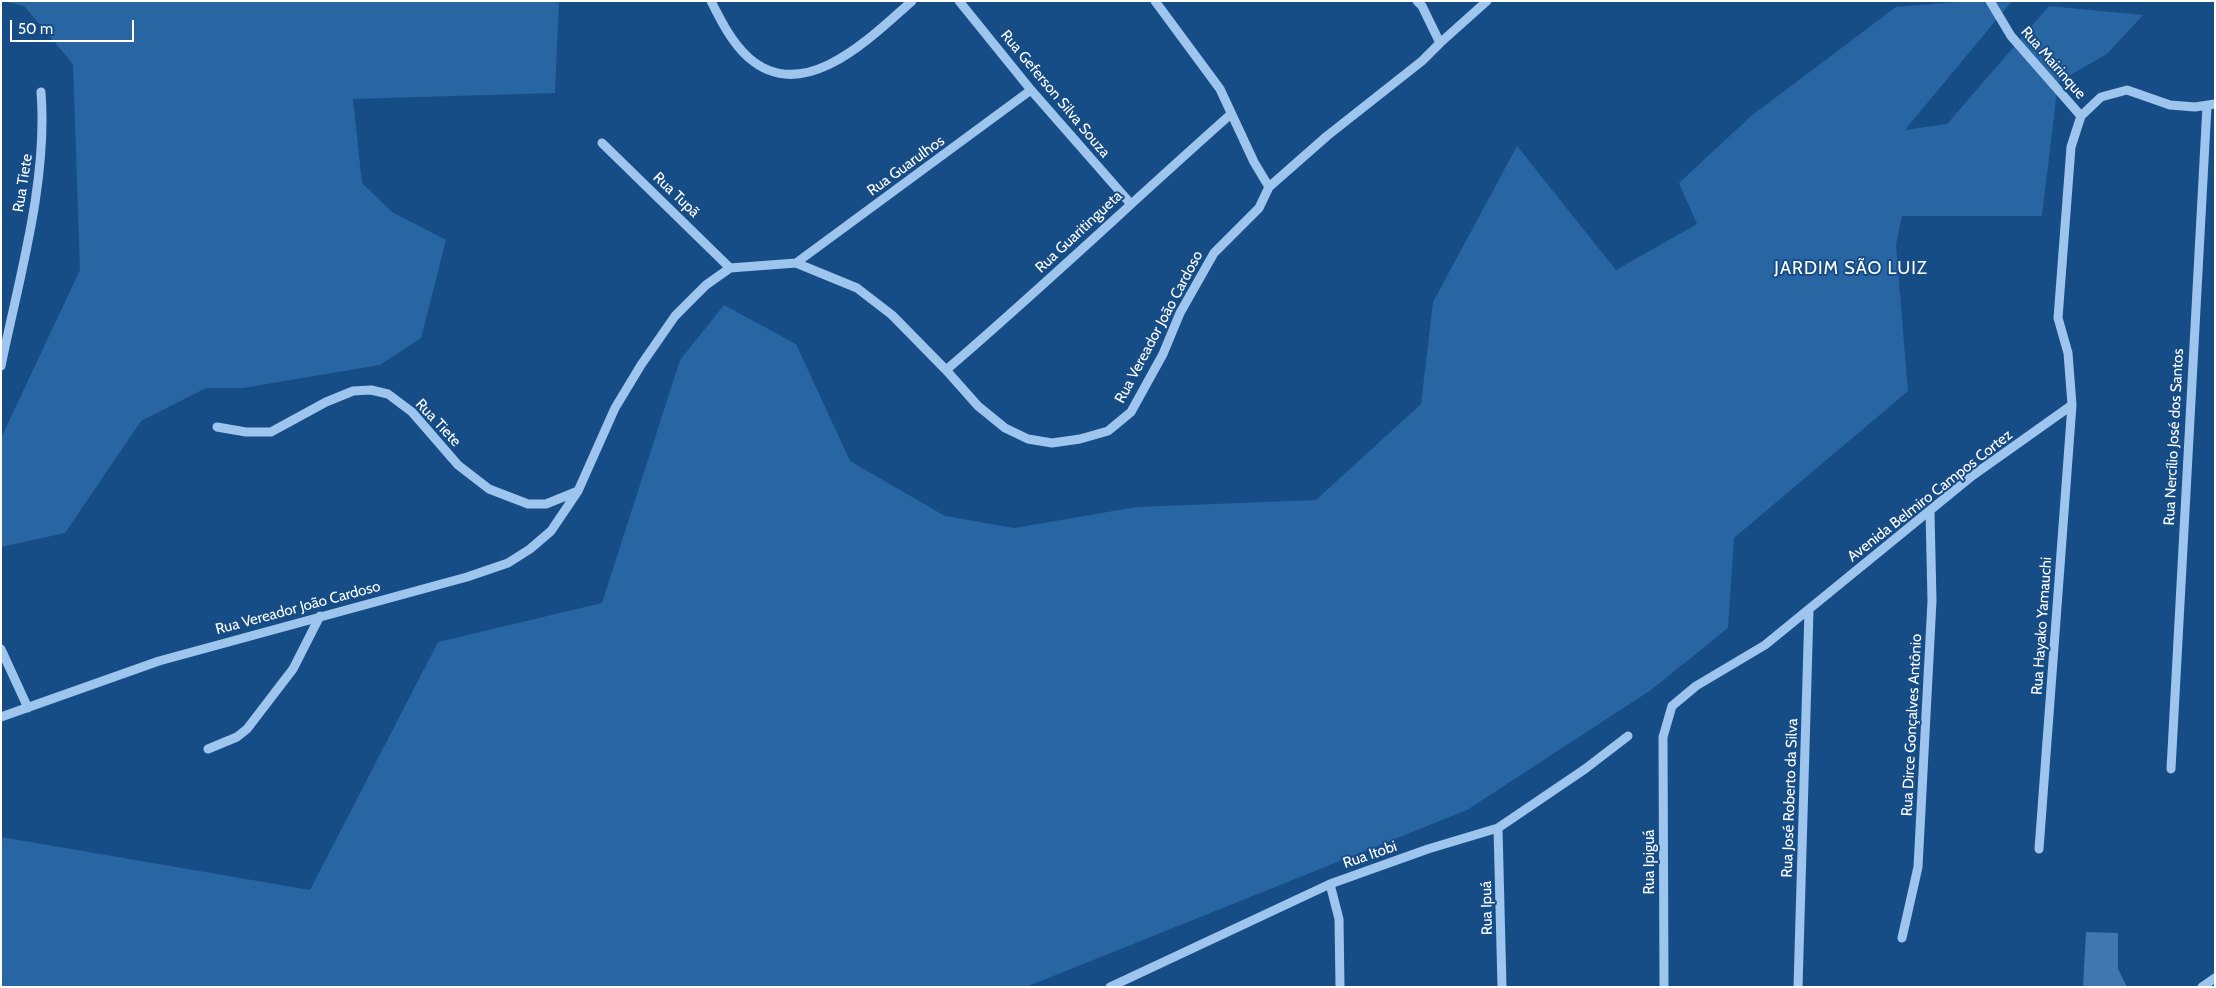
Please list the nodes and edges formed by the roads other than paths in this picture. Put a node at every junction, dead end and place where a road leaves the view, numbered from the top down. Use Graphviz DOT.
graph roads {
  1 [pos="711,1"];
  2 [pos="912,1"];
  3 [pos="959,1"];
  4 [pos="1155,1"];
  5 [pos="1487,1"];
  6 [pos="1990,1"];
  7 [pos="1420,3"];
  8 [pos="1440,43"];
  9 [pos="1031,90"];
  10 [pos="41,92"];
  11 [pos="2211,105"];
  12 [pos="1231,114"];
  13 [pos="2081,116"];
  14 [pos="602,143"];
  15 [pos="1269,187"];
  16 [pos="1130,203"];
  17 [pos="796,264"];
  18 [pos="730,268"];
  19 [pos="1,366"];
  20 [pos="946,370"];
  21 [pos="2072,404"];
  22 [pos="217,427"];
  23 [pos="578,491"];
  24 [pos="1930,512"];
  25 [pos="1809,610"];
  26 [pos="320,616"];
  27 [pos="1,649"];
  28 [pos="28,708"];
  29 [pos="1,718"];
  30 [pos="1628,736"];
  31 [pos="1663,737"];
  32 [pos="208,749"];
  33 [pos="2171,769"];
  34 [pos="1498,828"];
  35 [pos="2038,849"];
  36 [pos="1330,884"];
  37 [pos="1902,938"];
  38 [pos="2215,978"];
  39 [pos="1110,987"];
  40 [pos="1340,987"];
  41 [pos="1502,987"];
  42 [pos="1664,987"];
  43 [pos="1798,987"];
  44 [pos="2202,987"];
  1 -- 2 [label="street"];
  3 -- 9 [label="street, Rua Geferson Silva Souza"];
  4 -- 12 [label="street"];
  5 -- 8 [label="street, Rua Vereador João Cardoso"];
  6 -- 13 [label="street, Rua Mairinque"];
  7 -- 8 [label="street"];
  8 -- 15 [label="street, Rua Vereador João Cardoso"];
  9 -- 16 [label="street, Rua Geferson Silva Souza"];
  9 -- 17 [label="street, Rua Guarulhos"];
  10 -- 19 [label="street, Rua Tiete"];
  11 -- 13 [label="street"];
  11 -- 33 [label="street, Rua Nercílio José dos Santos"];
  12 -- 15 [label="street"];
  12 -- 16 [label="street, Rua Guaritingueta"];
  13 -- 21 [label="street"];
  14 -- 18 [label="street, Rua Tupã"];
  15 -- 20 [label="street, Rua Vereador João Cardoso"];
  16 -- 20 [label="street, Rua Guaritingueta"];
  17 -- 18 [label="street"];
  17 -- 20 [label="street, Rua Vereador João Cardoso"];
  18 -- 23 [label="street, Rua Vereador João Cardoso"];
  21 -- 24 [label="street, Avenida Belmiro Campos Cortez"];
  21 -- 35 [label="street, Rua Hayako Yamauchi"];
  22 -- 23 [label="street, Rua Tiete"];
  23 -- 26 [label="street, Rua Vereador João Cardoso"];
  24 -- 25 [label="street, Avenida Belmiro Campos Cortez"];
  24 -- 37 [label="street, Rua Dirce Gonçalves Antônio"];
  25 -- 31 [label="street, Avenida Belmiro Campos Cortez"];
  25 -- 43 [label="street, Rua José Roberto da Silva"];
  26 -- 28 [label="street, Rua Vereador João Cardoso"];
  26 -- 32 [label="street"];
  27 -- 28 [label="street"];
  28 -- 29 [label="street, Rua Vereador João Cardoso"];
  30 -- 34 [label="street, Rua Itobi"];
  31 -- 42 [label="street, Rua Ipiguá"];
  34 -- 36 [label="street, Rua Itobi"];
  34 -- 41 [label="street, Rua Ipuá"];
  36 -- 39 [label="street, Rua Itobi"];
  36 -- 40 [label="street"];
  38 -- 44 [label="street"];
}
